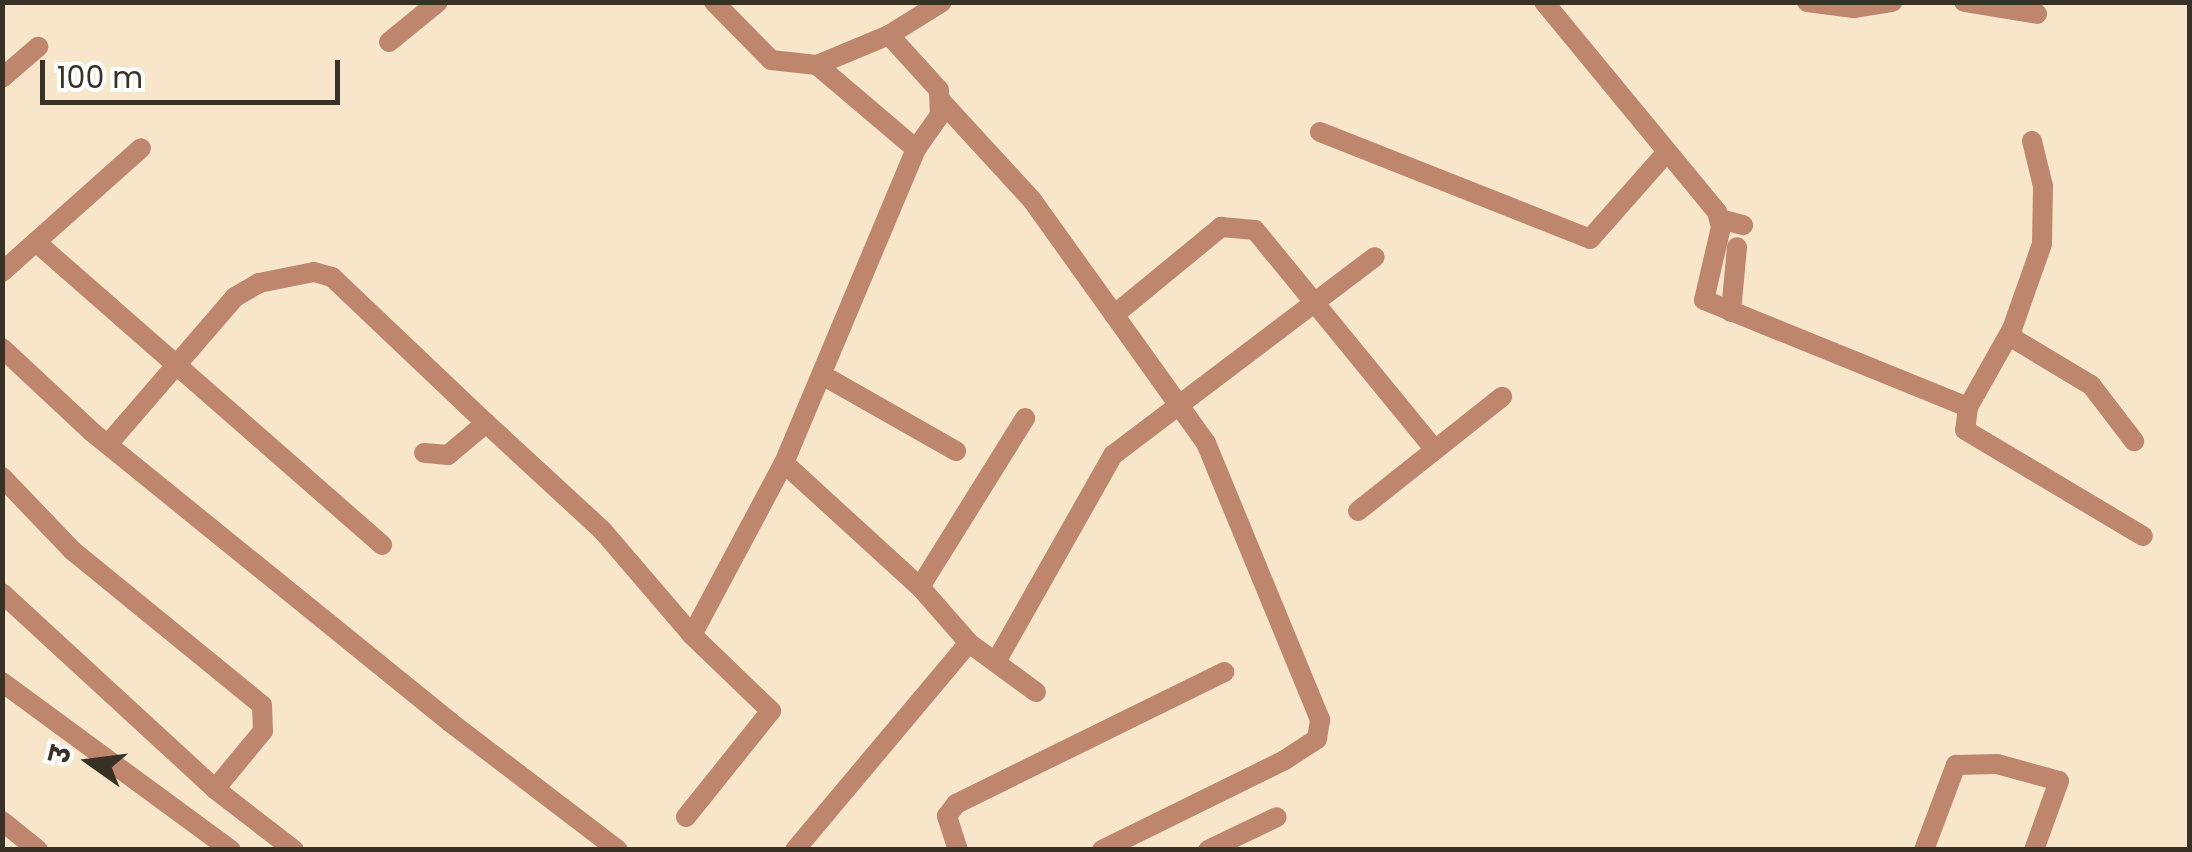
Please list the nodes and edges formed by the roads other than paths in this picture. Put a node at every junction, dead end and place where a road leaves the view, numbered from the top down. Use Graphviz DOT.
graph roads {
  1 [pos="438,2"];
  2 [pos="714,2"];
  3 [pos="942,2"];
  4 [pos="1544,2"];
  5 [pos="1807,2"];
  6 [pos="1892,2"];
  7 [pos="1964,2"];
  8 [pos="2037,14"];
  9 [pos="889,36"];
  10 [pos="389,42"];
  11 [pos="38,47"];
  12 [pos="817,65"];
  13 [pos="2,78"];
  14 [pos="942,102"];
  15 [pos="1320,132"];
  16 [pos="2032,141"];
  17 [pos="141,148"];
  18 [pos="916,148"];
  19 [pos="1666,153"];
  20 [pos="1720,219"];
  21 [pos="1743,224"];
  22 [pos="36,242"];
  23 [pos="1737,247"];
  24 [pos="1375,257"];
  25 [pos="2,272"];
  26 [pos="1316,303"];
  27 [pos="1731,312"];
  28 [pos="1114,314"];
  29 [pos="2009,336"];
  30 [pos="2,348"];
  31 [pos="178,365"];
  32 [pos="824,376"];
  33 [pos="1502,397"];
  34 [pos="1178,402"];
  35 [pos="1968,407"];
  36 [pos="1025,418"];
  37 [pos="486,423"];
  38 [pos="2134,440"];
  39 [pos="109,443"];
  40 [pos="1435,450"];
  41 [pos="956,451"];
  42 [pos="424,452"];
  43 [pos="784,463"];
  44 [pos="2,476"];
  45 [pos="1358,511"];
  46 [pos="2142,536"];
  47 [pos="382,545"];
  48 [pos="920,587"];
  49 [pos="2,593"];
  50 [pos="692,636"];
  51 [pos="968,642"];
  52 [pos="997,660"];
  53 [pos="1224,672"];
  54 [pos="2,682"];
  55 [pos="1036,692"];
  56 [pos="215,788"];
  57 [pos="686,817"];
  58 [pos="1277,817"];
  59 [pos="2,821"];
  60 [pos="948,830"];
  61 [pos="38,850"];
  62 [pos="231,850"];
  63 [pos="294,850"];
  64 [pos="618,850"];
  65 [pos="795,850"];
  66 [pos="938,850"];
  67 [pos="958,850"];
  68 [pos="1102,850"];
  69 [pos="1208,850"];
  70 [pos="1924,850"];
  71 [pos="2034,850"];
  1 -- 10 [label="street"];
  2 -- 12 [label="street"];
  3 -- 9 [label="street"];
  4 -- 19 [label="street"];
  5 -- 6 [label="street"];
  7 -- 8 [label="street"];
  9 -- 12 [label="street"];
  9 -- 14 [label="street"];
  11 -- 13 [label="street"];
  12 -- 18 [label="street"];
  14 -- 18 [label="street"];
  14 -- 28 [label="street"];
  15 -- 19 [label="street"];
  16 -- 29 [label="street"];
  17 -- 22 [label="street"];
  18 -- 32 [label="street"];
  19 -- 20 [label="street"];
  20 -- 21 [label="street"];
  20 -- 27 [label="street"];
  22 -- 25 [label="street"];
  22 -- 31 [label="street"];
  23 -- 27 [label="street"];
  24 -- 26 [label="street"];
  26 -- 28 [label="street"];
  26 -- 34 [label="street"];
  26 -- 40 [label="street"];
  27 -- 35 [label="street"];
  28 -- 34 [label="street"];
  29 -- 35 [label="street"];
  29 -- 38 [label="street"];
  30 -- 39 [label="street"];
  31 -- 37 [label="street"];
  31 -- 39 [label="street"];
  31 -- 47 [label="street"];
  32 -- 41 [label="street"];
  32 -- 43 [label="street"];
  33 -- 40 [label="street"];
  34 -- 52 [label="street"];
  34 -- 68 [label="street"];
  35 -- 46 [label="street"];
  36 -- 48 [label="street"];
  37 -- 42 [label="street"];
  37 -- 50 [label="street"];
  39 -- 64 [label="street"];
  40 -- 45 [label="street"];
  43 -- 48 [label="street"];
  43 -- 50 [label="street"];
  44 -- 56 [label="street"];
  48 -- 51 [label="street"];
  49 -- 56 [label="street"];
  50 -- 57 [label="street"];
  51 -- 52 [label="street"];
  51 -- 65 [label="street"];
  52 -- 55 [label="street"];
  53 -- 60 [label="street"];
  54 -- 62 [label="street"];
  56 -- 63 [label="street"];
  58 -- 69 [label="street"];
  59 -- 61 [label="street"];
  60 -- 66 [label="street"];
  60 -- 67 [label="street"];
  70 -- 71 [label="street"];
}
